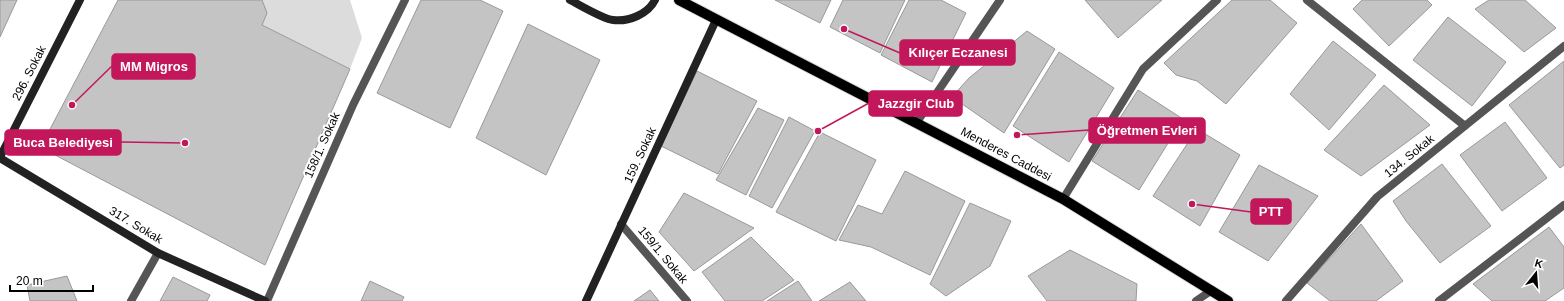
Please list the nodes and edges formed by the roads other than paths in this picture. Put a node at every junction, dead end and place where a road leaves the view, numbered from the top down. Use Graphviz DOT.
graph roads {
  1 [pos="80,0"];
  2 [pos="405,0"];
  3 [pos="570,0"];
  4 [pos="655,0"];
  5 [pos="679,0"];
  6 [pos="1217,0"];
  7 [pos="1306,0"];
  8 [pos="998,1"];
  9 [pos="716,20"];
  10 [pos="1564,46"];
  11 [pos="917,122"];
  12 [pos="1465,126"];
  13 [pos="0,157"];
  14 [pos="1063,199"];
  15 [pos="1564,205"];
  16 [pos="621,224"];
  17 [pos="158,253"];
  18 [pos="1212,290"];
  19 [pos="131,301"];
  20 [pos="266,301"];
  21 [pos="586,301"];
  22 [pos="687,301"];
  23 [pos="1196,301"];
  24 [pos="1228,301"];
  25 [pos="1286,301"];
  26 [pos="1439,301"];
  1 -- 13 [label="street, 296. Sokak"];
  2 -- 20 [label="street, 158/1. Sokak"];
  3 -- 4 [label="street"];
  5 -- 9 [label="main road, Menderes Caddesi"];
  6 -- 14 [label="street"];
  7 -- 12 [label="street"];
  8 -- 11 [label="street"];
  9 -- 11 [label="main road, Menderes Caddesi"];
  9 -- 16 [label="street, 159. Sokak"];
  10 -- 12 [label="street, 134. Sokak"];
  11 -- 14 [label="main road, Menderes Caddesi"];
  12 -- 25 [label="street, 134. Sokak"];
  13 -- 17 [label="street, 317. Sokak"];
  14 -- 18 [label="main road, Menderes Caddesi"];
  15 -- 26 [label="street"];
  16 -- 21 [label="street, 159. Sokak"];
  16 -- 22 [label="street, 159/1. Sokak"];
  17 -- 19 [label="street"];
  17 -- 20 [label="street, 317. Sokak"];
  18 -- 23 [label="street"];
  18 -- 24 [label="main road, Menderes Caddesi"];
}
